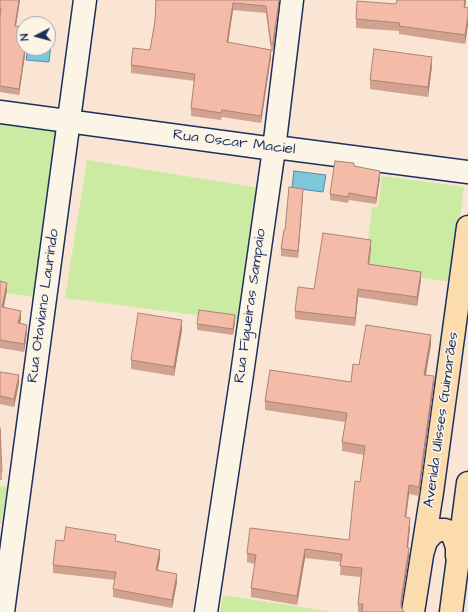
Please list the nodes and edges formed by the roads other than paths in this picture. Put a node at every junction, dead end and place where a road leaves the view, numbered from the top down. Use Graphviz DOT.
graph roads {
  1 [pos="85,0"];
  2 [pos="292,0"];
  3 [pos="0,112"];
  4 [pos="69,122"];
  5 [pos="274,149"];
  6 [pos="468,172"];
  7 [pos="468,227"];
  8 [pos="432,492"];
  9 [pos="467,499"];
  10 [pos="422,554"];
  11 [pos="457,565"];
  12 [pos="3,612"];
  13 [pos="206,612"];
  14 [pos="413,612"];
  15 [pos="451,612"];
  1 -- 4 [label="street, Rua Otaviano Laurindo"];
  2 -- 5 [label="street, Rua Figueiras Sampaio"];
  3 -- 4 [label="street, Rua Oscar Maciel"];
  4 -- 5 [label="street, Rua Oscar Maciel"];
  4 -- 12 [label="street, Rua Otaviano Laurindo"];
  5 -- 6 [label="street, Rua Oscar Maciel"];
  5 -- 13 [label="street, Rua Figueiras Sampaio"];
  7 -- 8 [label="main road, Avenida Ulisses Guimarães"];
  8 -- 9 [label="main road"];
  8 -- 10 [label="main road, Avenida Ulisses Guimarães"];
  9 -- 11 [label="main road"];
  10 -- 11 [label="main road"];
  10 -- 14 [label="main road, Avenida Ulisses Guimarães"];
  11 -- 15 [label="main road"];
}
